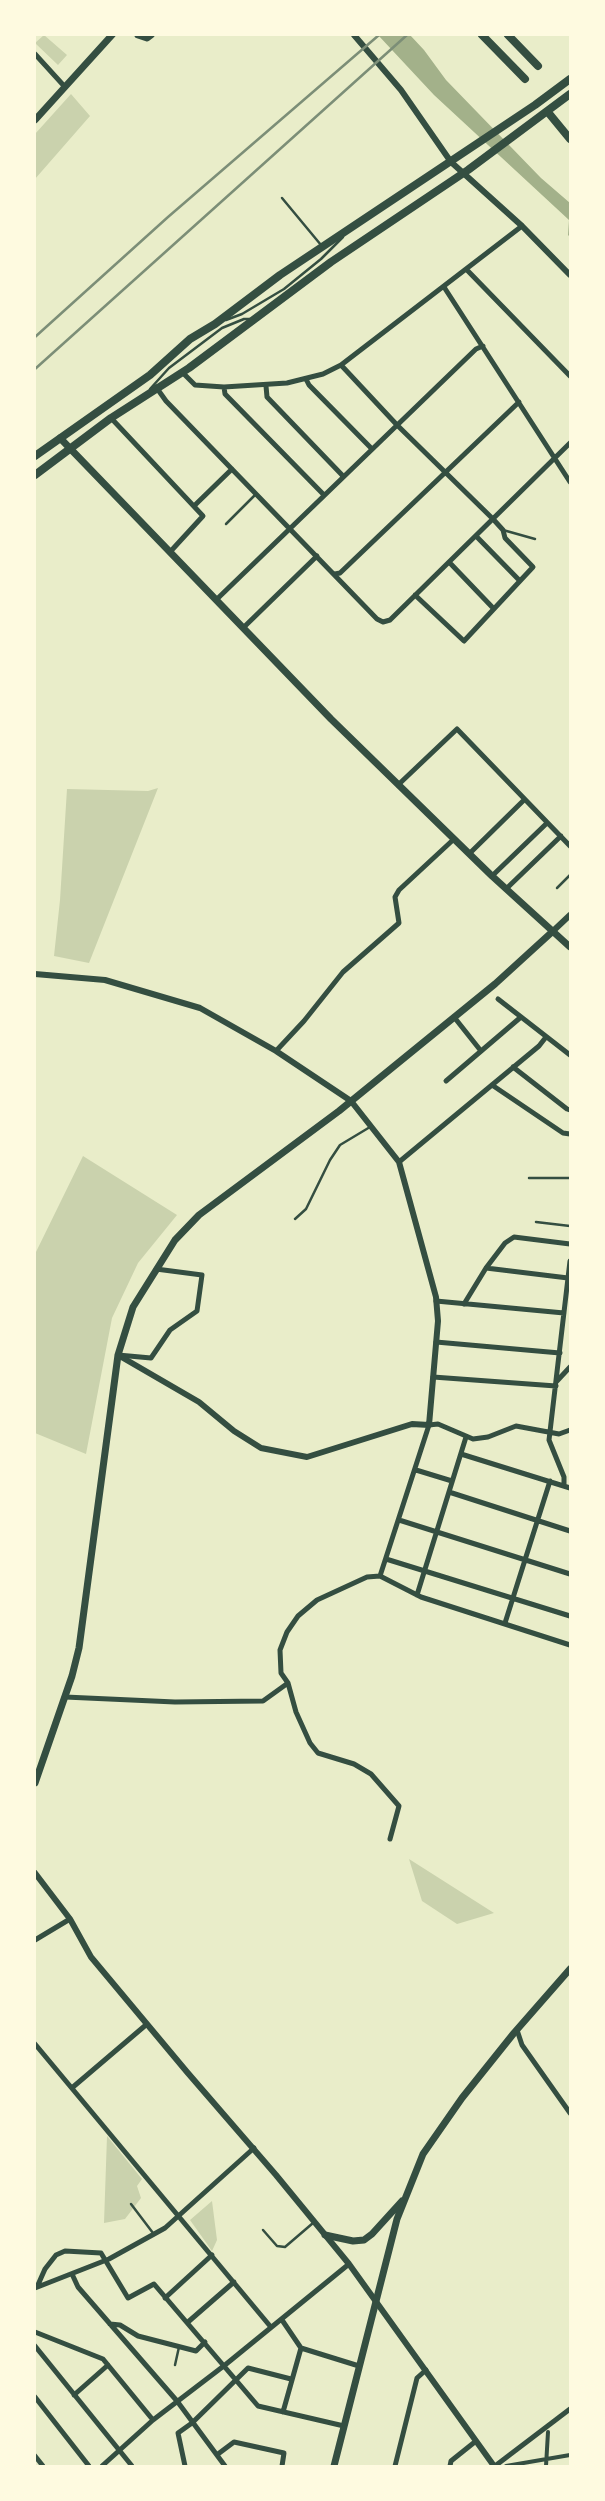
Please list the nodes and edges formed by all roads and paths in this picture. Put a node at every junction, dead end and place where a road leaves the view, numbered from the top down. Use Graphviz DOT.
graph roads {
  1 [pos="112,35"];
  2 [pos="138,35"];
  3 [pos="151,35"];
  4 [pos="354,35"];
  5 [pos="482,35"];
  6 [pos="508,35"];
  7 [pos="35,54"];
  8 [pos="538,66"];
  9 [pos="525,79"];
  10 [pos="570,79"];
  11 [pos="64,87"];
  12 [pos="570,94"];
  13 [pos="38,111"];
  14 [pos="545,112"];
  15 [pos="35,120"];
  16 [pos="570,139"];
  17 [pos="450,162"];
  18 [pos="465,172"];
  19 [pos="282,198"];
  20 [pos="522,226"];
  21 [pos="349,231"];
  22 [pos="323,246"];
  23 [pos="467,270"];
  24 [pos="570,275"];
  25 [pos="444,287"];
  26 [pos="255,318"];
  27 [pos="215,324"];
  28 [pos="483,346"];
  29 [pos="341,364"];
  30 [pos="182,372"];
  31 [pos="570,376"];
  32 [pos="306,379"];
  33 [pos="266,386"];
  34 [pos="156,387"];
  35 [pos="224,387"];
  36 [pos="144,396"];
  37 [pos="519,402"];
  38 [pos="111,418"];
  39 [pos="397,425"];
  40 [pos="60,438"];
  41 [pos="570,443"];
  42 [pos="71,449"];
  43 [pos="372,449"];
  44 [pos="35,456"];
  45 [pos="555,458"];
  46 [pos="232,469"];
  47 [pos="446,471"];
  48 [pos="35,475"];
  49 [pos="343,476"];
  50 [pos="570,482"];
  51 [pos="256,494"];
  52 [pos="324,495"];
  53 [pos="194,506"];
  54 [pos="493,519"];
  55 [pos="226,524"];
  56 [pos="289,528"];
  57 [pos="503,530"];
  58 [pos="476,536"];
  59 [pos="535,539"];
  60 [pos="170,552"];
  61 [pos="317,556"];
  62 [pos="449,562"];
  63 [pos="335,574"];
  64 [pos="520,581"];
  65 [pos="415,595"];
  66 [pos="216,600"];
  67 [pos="494,609"];
  68 [pos="243,628"];
  69 [pos="398,785"];
  70 [pos="524,800"];
  71 [pos="547,823"];
  72 [pos="561,836"];
  73 [pos="454,839"];
  74 [pos="570,846"];
  75 [pos="469,854"];
  76 [pos="570,875"];
  77 [pos="492,876"];
  78 [pos="557,888"];
  79 [pos="506,889"];
  80 [pos="570,916"];
  81 [pos="552,932"];
  82 [pos="570,947"];
  83 [pos="35,974"];
  84 [pos="498,999"];
  85 [pos="454,1017"];
  86 [pos="521,1017"];
  87 [pos="546,1036"];
  88 [pos="481,1050"];
  89 [pos="276,1051"];
  90 [pos="570,1055"];
  91 [pos="513,1067"];
  92 [pos="446,1081"];
  93 [pos="492,1085"];
  94 [pos="351,1101"];
  95 [pos="570,1110"];
  96 [pos="371,1126"];
  97 [pos="570,1134"];
  98 [pos="399,1162"];
  99 [pos="529,1178"];
  100 [pos="570,1178"];
  101 [pos="295,1219"];
  102 [pos="536,1222"];
  103 [pos="570,1226"];
  104 [pos="570,1244"];
  105 [pos="570,1261"];
  106 [pos="486,1268"];
  107 [pos="156,1269"];
  108 [pos="568,1278"];
  109 [pos="568,1293"];
  110 [pos="436,1301"];
  111 [pos="464,1304"];
  112 [pos="564,1313"];
  113 [pos="436,1342"];
  114 [pos="560,1352"];
  115 [pos="118,1355"];
  116 [pos="570,1367"];
  117 [pos="433,1377"];
  118 [pos="556,1384"];
  119 [pos="428,1425"];
  120 [pos="570,1430"];
  121 [pos="549,1432"];
  122 [pos="466,1436"];
  123 [pos="461,1454"];
  124 [pos="416,1470"];
  125 [pos="570,1479"];
  126 [pos="452,1481"];
  127 [pos="550,1482"];
  128 [pos="564,1486"];
  129 [pos="570,1488"];
  130 [pos="449,1492"];
  131 [pos="399,1520"];
  132 [pos="538,1521"];
  133 [pos="570,1531"];
  134 [pos="436,1533"];
  135 [pos="386,1559"];
  136 [pos="525,1560"];
  137 [pos="424,1571"];
  138 [pos="570,1574"];
  139 [pos="380,1576"];
  140 [pos="417,1595"];
  141 [pos="513,1599"];
  142 [pos="570,1616"];
  143 [pos="505,1624"];
  144 [pos="570,1645"];
  145 [pos="288,1684"];
  146 [pos="65,1697"];
  147 [pos="35,1783"];
  148 [pos="390,1838"];
  149 [pos="35,1873"];
  150 [pos="70,1919"];
  151 [pos="35,1940"];
  152 [pos="570,1968"];
  153 [pos="147,2024"];
  154 [pos="517,2030"];
  155 [pos="35,2044"];
  156 [pos="73,2087"];
  157 [pos="570,2113"];
  158 [pos="254,2148"];
  159 [pos="406,2197"];
  160 [pos="131,2204"];
  161 [pos="180,2215"];
  162 [pos="315,2222"];
  163 [pos="263,2230"];
  164 [pos="154,2234"];
  165 [pos="325,2235"];
  166 [pos="212,2254"];
  167 [pos="105,2260"];
  168 [pos="349,2264"];
  169 [pos="72,2274"];
  170 [pos="234,2282"];
  171 [pos="36,2288"];
  172 [pos="165,2298"];
  173 [pos="377,2301"];
  174 [pos="282,2320"];
  175 [pos="188,2322"];
  176 [pos="110,2324"];
  177 [pos="270,2326"];
  178 [pos="35,2332"];
  179 [pos="205,2342"];
  180 [pos="35,2346"];
  181 [pos="179,2347"];
  182 [pos="301,2348"];
  183 [pos="108,2365"];
  184 [pos="175,2365"];
  185 [pos="225,2365"];
  186 [pos="358,2366"];
  187 [pos="426,2370"];
  188 [pos="237,2378"];
  189 [pos="291,2379"];
  190 [pos="74,2395"];
  191 [pos="35,2397"];
  192 [pos="176,2400"];
  193 [pos="570,2410"];
  194 [pos="283,2412"];
  195 [pos="153,2420"];
  196 [pos="192,2423"];
  197 [pos="344,2426"];
  198 [pos="548,2432"];
  199 [pos="476,2441"];
  200 [pos="120,2451"];
  201 [pos="218,2454"];
  202 [pos="570,2455"];
  203 [pos="35,2456"];
  204 [pos="546,2458"];
  205 [pos="530,2464"];
  206 [pos="43,2466"];
  207 [pos="89,2466"];
  208 [pos="102,2466"];
  209 [pos="132,2466"];
  210 [pos="185,2466"];
  211 [pos="225,2466"];
  212 [pos="282,2466"];
  213 [pos="334,2466"];
  214 [pos="395,2466"];
  215 [pos="450,2466"];
  216 [pos="495,2466"];
  217 [pos="506,2466"];
  218 [pos="546,2466"];
  1 -- 11 [label="main road"];
  2 -- 3 [label="main road"];
  4 -- 17 [label="street"];
  5 -- 9 [label="main road"];
  6 -- 8 [label="main road"];
  7 -- 11 [label="street"];
  10 -- 17 [label="main road"];
  11 -- 13 [label="main road"];
  12 -- 14 [label="main road"];
  13 -- 15 [label="main road"];
  14 -- 16 [label="main road"];
  14 -- 18 [label="main road"];
  17 -- 18 [label="street"];
  17 -- 21 [label="main road"];
  18 -- 20 [label="street"];
  18 -- 26 [label="main road"];
  19 -- 22 [label="lane"];
  20 -- 23 [label="street"];
  20 -- 24 [label="street"];
  21 -- 22 [label="main road"];
  21 -- 27 [label="lane"];
  22 -- 27 [label="main road"];
  23 -- 25 [label="street"];
  23 -- 31 [label="street"];
  25 -- 28 [label="street"];
  25 -- 29 [label="street"];
  26 -- 30 [label="main road"];
  26 -- 36 [label="lane"];
  27 -- 40 [label="main road"];
  28 -- 37 [label="street"];
  28 -- 39 [label="street"];
  29 -- 32 [label="street"];
  29 -- 39 [label="street"];
  30 -- 34 [label="main road"];
  30 -- 35 [label="street"];
  32 -- 33 [label="street"];
  32 -- 43 [label="street"];
  33 -- 35 [label="street"];
  33 -- 49 [label="street"];
  34 -- 36 [label="main road"];
  34 -- 46 [label="street"];
  35 -- 52 [label="street"];
  36 -- 38 [label="main road"];
  37 -- 45 [label="street"];
  37 -- 47 [label="street"];
  38 -- 42 [label="main road"];
  38 -- 53 [label="street"];
  39 -- 43 [label="street"];
  39 -- 47 [label="street"];
  40 -- 42 [label="main road"];
  40 -- 44 [label="main road"];
  41 -- 45 [label="street"];
  42 -- 48 [label="main road"];
  42 -- 60 [label="main road"];
  43 -- 49 [label="street"];
  45 -- 50 [label="street"];
  45 -- 54 [label="street"];
  46 -- 51 [label="street"];
  46 -- 53 [label="street"];
  47 -- 54 [label="street"];
  47 -- 63 [label="street"];
  49 -- 52 [label="street"];
  51 -- 55 [label="lane"];
  51 -- 56 [label="street"];
  52 -- 56 [label="street"];
  53 -- 60 [label="street"];
  54 -- 57 [label="street"];
  54 -- 58 [label="street"];
  56 -- 61 [label="street"];
  56 -- 66 [label="street"];
  57 -- 59 [label="lane"];
  57 -- 64 [label="street"];
  58 -- 62 [label="street"];
  58 -- 64 [label="street"];
  60 -- 66 [label="main road"];
  61 -- 63 [label="street"];
  61 -- 68 [label="street"];
  62 -- 65 [label="street"];
  62 -- 67 [label="street"];
  63 -- 65 [label="street"];
  64 -- 67 [label="street"];
  65 -- 67 [label="street"];
  66 -- 68 [label="main road"];
  68 -- 69 [label="main road"];
  69 -- 70 [label="street"];
  69 -- 73 [label="main road"];
  70 -- 71 [label="street"];
  70 -- 75 [label="street"];
  71 -- 72 [label="street"];
  71 -- 77 [label="street"];
  72 -- 74 [label="street"];
  72 -- 79 [label="street"];
  73 -- 75 [label="main road"];
  73 -- 89 [label="street"];
  75 -- 77 [label="main road"];
  76 -- 78 [label="lane"];
  77 -- 79 [label="main road"];
  79 -- 81 [label="main road"];
  80 -- 81 [label="street"];
  81 -- 82 [label="main road"];
  81 -- 85 [label="main road"];
  83 -- 89 [label="street"];
  84 -- 86 [label="street"];
  85 -- 88 [label="street"];
  85 -- 94 [label="main road"];
  86 -- 87 [label="street"];
  86 -- 88 [label="street"];
  87 -- 90 [label="street"];
  87 -- 91 [label="street"];
  88 -- 92 [label="street"];
  89 -- 94 [label="street"];
  91 -- 93 [label="street"];
  91 -- 95 [label="street"];
  93 -- 97 [label="street"];
  93 -- 98 [label="street"];
  94 -- 96 [label="street"];
  94 -- 107 [label="main road"];
  96 -- 98 [label="street"];
  96 -- 101 [label="lane"];
  98 -- 110 [label="street"];
  99 -- 100 [label="lane"];
  102 -- 103 [label="lane"];
  104 -- 106 [label="street"];
  105 -- 108 [label="street"];
  106 -- 108 [label="street"];
  106 -- 111 [label="street"];
  107 -- 115 [label="main road"];
  107 -- 115 [label="street"];
  108 -- 109 [label="street"];
  109 -- 112 [label="street"];
  110 -- 111 [label="street"];
  110 -- 113 [label="street"];
  111 -- 112 [label="street"];
  112 -- 114 [label="street"];
  113 -- 114 [label="street"];
  113 -- 117 [label="street"];
  114 -- 118 [label="street"];
  115 -- 119 [label="street"];
  115 -- 146 [label="main road"];
  116 -- 118 [label="street"];
  117 -- 118 [label="street"];
  117 -- 119 [label="street"];
  118 -- 121 [label="street"];
  119 -- 122 [label="street"];
  119 -- 124 [label="street"];
  120 -- 121 [label="street"];
  121 -- 122 [label="street"];
  121 -- 128 [label="street"];
  122 -- 123 [label="street"];
  123 -- 126 [label="street"];
  123 -- 127 [label="street"];
  124 -- 126 [label="street"];
  124 -- 131 [label="street"];
  125 -- 128 [label="street"];
  126 -- 130 [label="street"];
  127 -- 128 [label="street"];
  127 -- 132 [label="street"];
  128 -- 129 [label="street"];
  130 -- 132 [label="street"];
  130 -- 134 [label="street"];
  131 -- 134 [label="street"];
  131 -- 135 [label="street"];
  132 -- 133 [label="street"];
  132 -- 136 [label="street"];
  134 -- 136 [label="street"];
  134 -- 137 [label="street"];
  135 -- 137 [label="street"];
  135 -- 139 [label="street"];
  136 -- 138 [label="street"];
  136 -- 141 [label="street"];
  137 -- 140 [label="street"];
  137 -- 141 [label="street"];
  139 -- 140 [label="street"];
  139 -- 145 [label="street"];
  140 -- 143 [label="street"];
  141 -- 142 [label="street"];
  141 -- 143 [label="street"];
  143 -- 144 [label="street"];
  145 -- 146 [label="street"];
  145 -- 148 [label="street"];
  146 -- 147 [label="main road"];
  149 -- 150 [label="street"];
  150 -- 151 [label="street"];
  150 -- 153 [label="street"];
  152 -- 154 [label="main road"];
  153 -- 156 [label="street"];
  153 -- 158 [label="street"];
  154 -- 157 [label="street"];
  154 -- 159 [label="main road"];
  155 -- 156 [label="street"];
  156 -- 161 [label="street"];
  158 -- 161 [label="street"];
  158 -- 162 [label="street"];
  159 -- 165 [label="main road"];
  159 -- 173 [label="main road"];
  160 -- 164 [label="lane"];
  161 -- 164 [label="street"];
  161 -- 166 [label="street"];
  162 -- 163 [label="lane"];
  162 -- 165 [label="street"];
  164 -- 167 [label="street"];
  165 -- 168 [label="street"];
  166 -- 170 [label="street"];
  166 -- 172 [label="street"];
  167 -- 169 [label="street"];
  167 -- 171 [label="street"];
  167 -- 172 [label="street"];
  168 -- 173 [label="street"];
  168 -- 174 [label="street"];
  169 -- 171 [label="street"];
  169 -- 176 [label="street"];
  170 -- 175 [label="street"];
  170 -- 177 [label="street"];
  172 -- 175 [label="street"];
  173 -- 186 [label="main road"];
  173 -- 187 [label="street"];
  174 -- 177 [label="street"];
  174 -- 182 [label="street"];
  175 -- 179 [label="street"];
  176 -- 181 [label="street"];
  176 -- 192 [label="street"];
  177 -- 185 [label="street"];
  178 -- 183 [label="street"];
  179 -- 181 [label="street"];
  179 -- 185 [label="street"];
  180 -- 190 [label="street"];
  181 -- 184 [label="lane"];
  182 -- 186 [label="street"];
  182 -- 189 [label="street"];
  183 -- 190 [label="street"];
  183 -- 195 [label="street"];
  185 -- 188 [label="street"];
  185 -- 192 [label="street"];
  186 -- 197 [label="main road"];
  187 -- 199 [label="street"];
  187 -- 214 [label="street"];
  188 -- 189 [label="street"];
  188 -- 194 [label="street"];
  188 -- 196 [label="street"];
  189 -- 194 [label="street"];
  190 -- 200 [label="street"];
  191 -- 207 [label="street"];
  192 -- 195 [label="street"];
  192 -- 196 [label="street"];
  193 -- 216 [label="street"];
  194 -- 197 [label="street"];
  195 -- 200 [label="street"];
  196 -- 201 [label="street"];
  196 -- 210 [label="street"];
  197 -- 213 [label="main road"];
  198 -- 204 [label="street"];
  199 -- 215 [label="street"];
  199 -- 216 [label="street"];
  200 -- 208 [label="street"];
  200 -- 209 [label="street"];
  201 -- 211 [label="street"];
  201 -- 212 [label="street"];
  202 -- 204 [label="street"];
  203 -- 206 [label="street"];
  204 -- 205 [label="street"];
  204 -- 218 [label="street"];
  205 -- 217 [label="street"];
}
